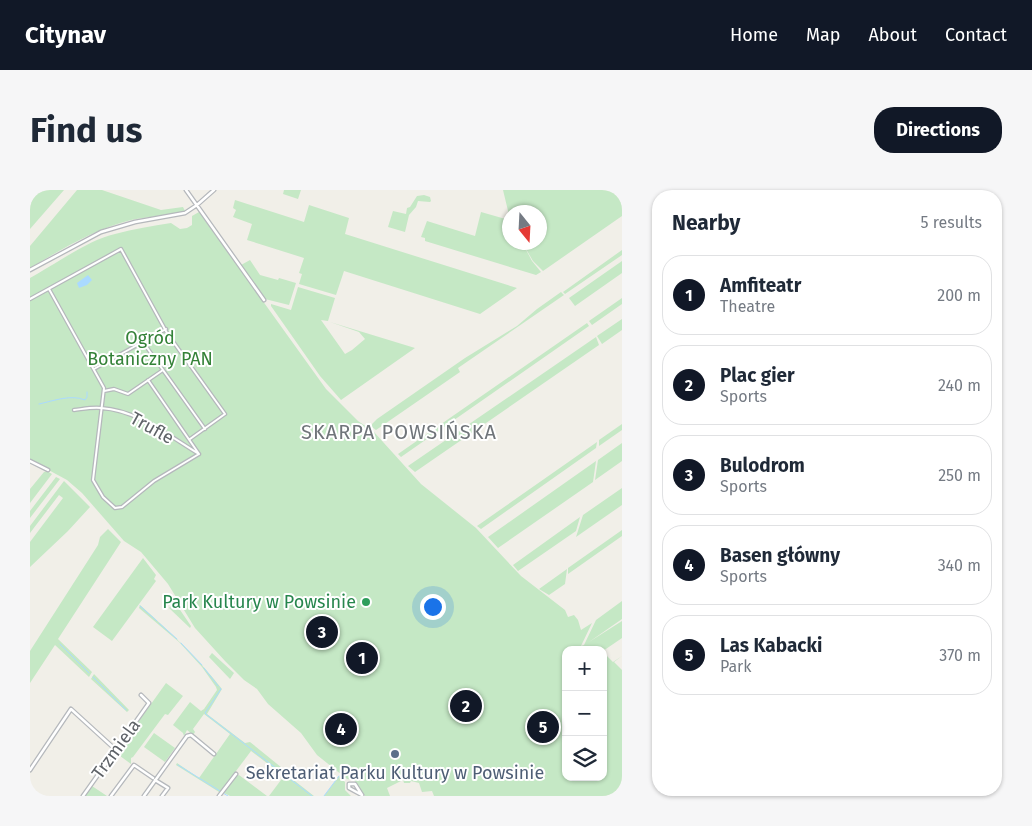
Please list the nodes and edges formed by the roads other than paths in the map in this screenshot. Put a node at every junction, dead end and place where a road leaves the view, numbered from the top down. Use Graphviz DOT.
graph roads {
  1 [pos="186,190"];
  2 [pos="214,190"];
  3 [pos="197,205"];
  4 [pos="30,270"];
  5 [pos="49,289"];
  6 [pos="30,299"];
  7 [pos="264,300"];
  8 [pos="166,329"];
  9 [pos="143,342"];
  10 [pos="94,369"];
  11 [pos="163,370"];
  12 [pos="148,380"];
  13 [pos="104,391"];
  14 [pos="102,408"];
  15 [pos="74,410"];
  16 [pos="204,429"];
  17 [pos="190,439"];
  18 [pos="199,454"];
  19 [pos="30,461"];
  20 [pos="48,470"];
  21 [pos="141,695"];
  22 [pos="116,750"];
  23 [pos="214,754"];
  24 [pos="30,770"];
  25 [pos="236,774"];
  26 [pos="154,779"];
  27 [pos="220,795"];
  28 [pos="83,796"];
  29 [pos="111,796"];
  30 [pos="144,796"];
  31 [pos="162,796"];
  32 [pos="362,796"];
  1 -- 3 [label="street"];
  2 -- 3 [label="street"];
  3 -- 4 [label="street"];
  3 -- 7 [label="street"];
  5 -- 6 [label="street"];
  5 -- 8 [label="street"];
  5 -- 10 [label="street"];
  8 -- 9 [label="street"];
  8 -- 16 [label="street"];
  9 -- 10 [label="street"];
  9 -- 11 [label="street"];
  10 -- 13 [label="street"];
  11 -- 12 [label="street"];
  11 -- 16 [label="street"];
  12 -- 13 [label="street"];
  12 -- 17 [label="street"];
  13 -- 14 [label="street"];
  14 -- 15 [label="street, Trufle"];
  14 -- 18 [label="street, Trufle"];
  14 -- 18 [label="street"];
  16 -- 17 [label="street"];
  17 -- 18 [label="street"];
  19 -- 20 [label="street"];
  21 -- 22 [label="street, Trzmiela"];
  22 -- 24 [label="street"];
  22 -- 28 [label="street, Trzmiela"];
  23 -- 26 [label="street"];
  25 -- 27 [label="street"];
  26 -- 29 [label="street"];
  26 -- 30 [label="street"];
  26 -- 31 [label="street"];
  32 -- 32 [label="street"];
}
